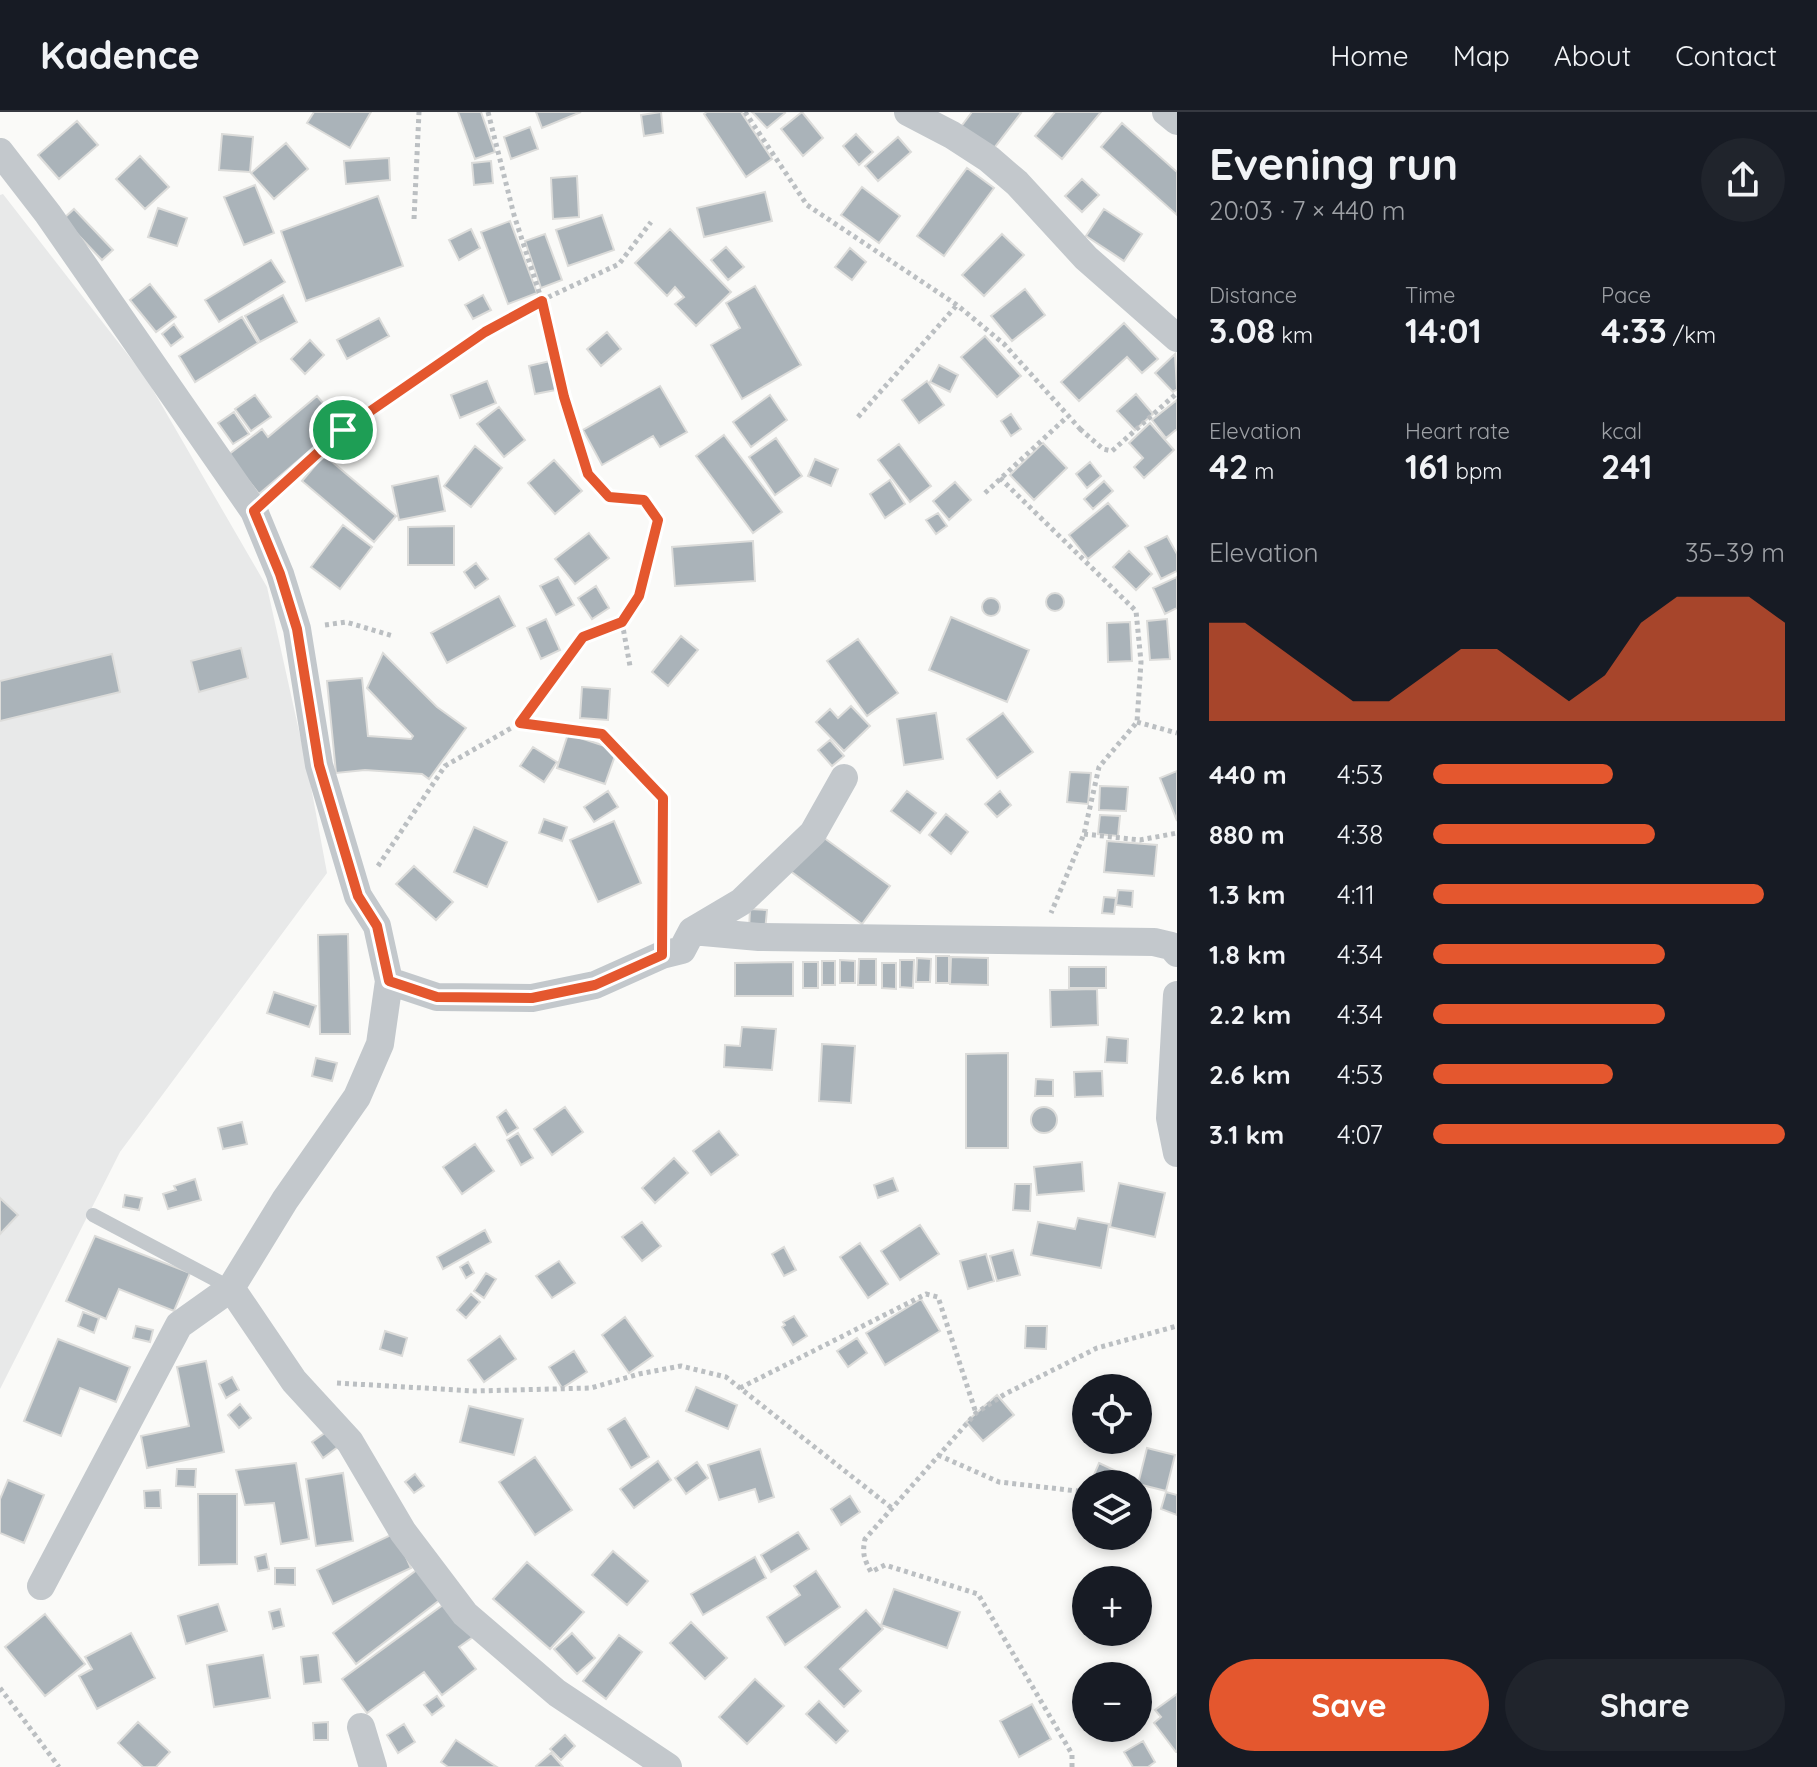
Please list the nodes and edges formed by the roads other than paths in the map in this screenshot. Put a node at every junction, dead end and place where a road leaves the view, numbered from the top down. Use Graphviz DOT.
graph roads {
  1 [pos="908,112"];
  2 [pos="1166,112"];
  3 [pos="1177,121"];
  4 [pos="0,152"];
  5 [pos="1177,338"];
  6 [pos="844,778"];
  7 [pos="692,931"];
  8 [pos="1177,953"];
  9 [pos="389,981"];
  10 [pos="1177,995"];
  11 [pos="1177,1153"];
  12 [pos="93,1215"];
  13 [pos="231,1288"];
  14 [pos="41,1586"];
  15 [pos="361,1727"];
  16 [pos="373,1767"];
  17 [pos="668,1767"];
  1 -- 5 [label="street"];
  2 -- 3 [label="street"];
  4 -- 9 [label="street"];
  6 -- 7 [label="street"];
  7 -- 8 [label="street"];
  7 -- 9 [label="street"];
  9 -- 13 [label="street"];
  10 -- 11 [label="street"];
  12 -- 13 [label="lane"];
  13 -- 14 [label="street"];
  13 -- 17 [label="street"];
  15 -- 16 [label="street"];
}
